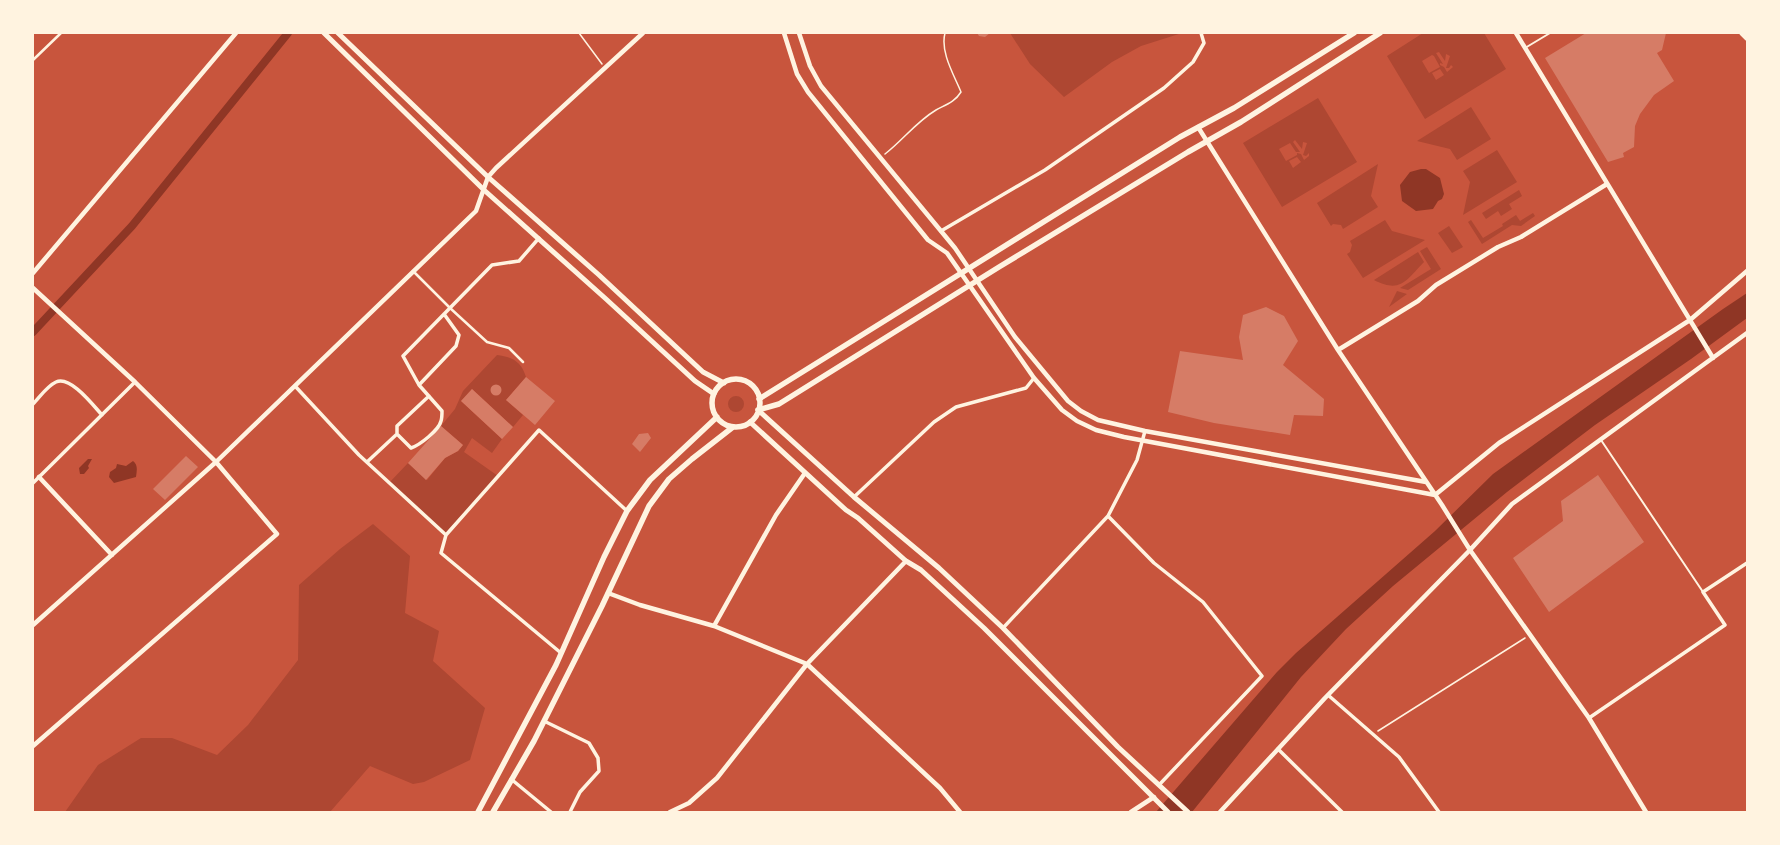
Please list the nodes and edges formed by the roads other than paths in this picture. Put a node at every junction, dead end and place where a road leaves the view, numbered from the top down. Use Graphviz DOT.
graph roads {
  1 [pos="61,33"];
  2 [pos="236,33"];
  3 [pos="324,33"];
  4 [pos="338,33"];
  5 [pos="643,33"];
  6 [pos="784,33"];
  7 [pos="799,33"];
  8 [pos="1201,33"];
  9 [pos="1354,33"];
  10 [pos="1380,33"];
  11 [pos="1516,33"];
  12 [pos="1550,33"];
  13 [pos="1742,33"];
  14 [pos="1747,38"];
  15 [pos="1526,48"];
  16 [pos="33,60"];
  17 [pos="1198,127"];
  18 [pos="1207,141"];
  19 [pos="488,177"];
  20 [pos="1607,184"];
  21 [pos="484,190"];
  22 [pos="941,231"];
  23 [pos="539,238"];
  24 [pos="969,267"];
  25 [pos="413,271"];
  26 [pos="1747,271"];
  27 [pos="961,272"];
  28 [pos="33,273"];
  29 [pos="977,281"];
  30 [pos="970,285"];
  31 [pos="33,288"];
  32 [pos="450,308"];
  33 [pos="444,314"];
  34 [pos="1690,320"];
  35 [pos="1747,333"];
  36 [pos="1338,350"];
  37 [pos="1713,358"];
  38 [pos="523,362"];
  39 [pos="1034,378"];
  40 [pos="135,382"];
  41 [pos="724,383"];
  42 [pos="419,385"];
  43 [pos="295,386"];
  44 [pos="714,394"];
  45 [pos="429,396"];
  46 [pos="759,399"];
  47 [pos="33,404"];
  48 [pos="758,410"];
  49 [pos="102,415"];
  50 [pos="717,418"];
  51 [pos="750,422"];
  52 [pos="733,427"];
  53 [pos="1145,431"];
  54 [pos="397,434"];
  55 [pos="1142,440"];
  56 [pos="1601,440"];
  57 [pos="216,462"];
  58 [pos="367,462"];
  59 [pos="805,473"];
  60 [pos="39,477"];
  61 [pos="1426,482"];
  62 [pos="33,483"];
  63 [pos="1435,495"];
  64 [pos="854,497"];
  65 [pos="627,511"];
  66 [pos="1108,516"];
  67 [pos="446,535"];
  68 [pos="1470,550"];
  69 [pos="112,555"];
  70 [pos="906,561"];
  71 [pos="1747,563"];
  72 [pos="1703,592"];
  73 [pos="608,593"];
  74 [pos="33,625"];
  75 [pos="714,626"];
  76 [pos="1003,628"];
  77 [pos="561,653"];
  78 [pos="807,664"];
  79 [pos="1328,695"];
  80 [pos="1589,718"];
  81 [pos="544,721"];
  82 [pos="33,739"];
  83 [pos="34,744"];
  84 [pos="1278,749"];
  85 [pos="511,779"];
  86 [pos="1160,786"];
  87 [pos="1154,797"];
  88 [pos="478,812"];
  89 [pos="493,812"];
  90 [pos="551,812"];
  91 [pos="570,812"];
  92 [pos="670,812"];
  93 [pos="960,812"];
  94 [pos="1131,812"];
  95 [pos="1168,812"];
  96 [pos="1188,812"];
  97 [pos="1220,812"];
  98 [pos="1342,812"];
  99 [pos="1439,812"];
  100 [pos="1646,812"];
  1 -- 16 [label="street"];
  2 -- 28 [label="street"];
  3 -- 21 [label="main road"];
  4 -- 19 [label="main road"];
  5 -- 19 [label="street"];
  6 -- 27 [label="street"];
  7 -- 22 [label="street"];
  8 -- 22 [label="street"];
  9 -- 17 [label="main road"];
  10 -- 18 [label="main road"];
  11 -- 15 [label="street"];
  12 -- 15 [label="lane"];
  13 -- 14 [label="main road"];
  15 -- 20 [label="street"];
  17 -- 18 [label="street"];
  17 -- 24 [label="main road"];
  18 -- 29 [label="main road"];
  18 -- 36 [label="street"];
  19 -- 21 [label="street"];
  19 -- 41 [label="main road"];
  20 -- 34 [label="street"];
  20 -- 36 [label="street"];
  21 -- 23 [label="main road"];
  21 -- 25 [label="street"];
  22 -- 24 [label="street"];
  23 -- 32 [label="street"];
  23 -- 44 [label="main road"];
  24 -- 27 [label="main road"];
  24 -- 29 [label="street"];
  25 -- 32 [label="street"];
  25 -- 43 [label="street"];
  26 -- 34 [label="street"];
  27 -- 30 [label="street"];
  27 -- 46 [label="main road"];
  29 -- 30 [label="main road"];
  29 -- 53 [label="street"];
  30 -- 39 [label="street"];
  30 -- 48 [label="main road"];
  31 -- 40 [label="street"];
  32 -- 33 [label="street"];
  32 -- 38 [label="street"];
  33 -- 42 [label="street"];
  33 -- 42 [label="street"];
  34 -- 37 [label="street"];
  34 -- 63 [label="street"];
  35 -- 37 [label="street"];
  36 -- 61 [label="street"];
  37 -- 56 [label="street"];
  39 -- 55 [label="street"];
  39 -- 64 [label="street"];
  40 -- 49 [label="street"];
  40 -- 57 [label="street"];
  41 -- 44 [label="main road"];
  41 -- 46 [label="main road"];
  42 -- 45 [label="street"];
  43 -- 57 [label="street"];
  43 -- 58 [label="street"];
  44 -- 50 [label="main road"];
  45 -- 54 [label="street"];
  45 -- 54 [label="street"];
  46 -- 48 [label="main road"];
  47 -- 49 [label="street"];
  48 -- 51 [label="main road"];
  48 -- 64 [label="main road"];
  49 -- 60 [label="street"];
  50 -- 52 [label="main road"];
  50 -- 65 [label="main road"];
  51 -- 52 [label="main road"];
  51 -- 59 [label="main road"];
  52 -- 73 [label="main road"];
  53 -- 55 [label="street"];
  53 -- 61 [label="street"];
  54 -- 58 [label="street"];
  55 -- 63 [label="street"];
  55 -- 66 [label="street"];
  56 -- 68 [label="street"];
  56 -- 72 [label="lane"];
  57 -- 69 [label="street"];
  57 -- 83 [label="street"];
  58 -- 67 [label="street"];
  59 -- 70 [label="main road"];
  59 -- 75 [label="street"];
  60 -- 62 [label="street"];
  60 -- 69 [label="street"];
  61 -- 63 [label="street"];
  63 -- 68 [label="street"];
  64 -- 76 [label="main road"];
  65 -- 67 [label="street"];
  65 -- 77 [label="main road"];
  66 -- 76 [label="street"];
  66 -- 86 [label="street"];
  67 -- 77 [label="street"];
  68 -- 79 [label="street"];
  68 -- 80 [label="street"];
  69 -- 74 [label="street"];
  70 -- 78 [label="street"];
  70 -- 87 [label="main road"];
  71 -- 72 [label="street"];
  72 -- 80 [label="street"];
  73 -- 75 [label="street"];
  73 -- 81 [label="main road"];
  75 -- 78 [label="street"];
  76 -- 86 [label="main road"];
  77 -- 88 [label="main road"];
  78 -- 92 [label="street"];
  78 -- 93 [label="street"];
  79 -- 84 [label="street"];
  79 -- 99 [label="street"];
  80 -- 100 [label="street"];
  81 -- 85 [label="main road"];
  81 -- 91 [label="street"];
  82 -- 83 [label="street"];
  84 -- 97 [label="street"];
  84 -- 98 [label="street"];
  85 -- 89 [label="main road"];
  85 -- 90 [label="street"];
  86 -- 96 [label="main road"];
  87 -- 94 [label="street"];
  87 -- 95 [label="main road"];
}
